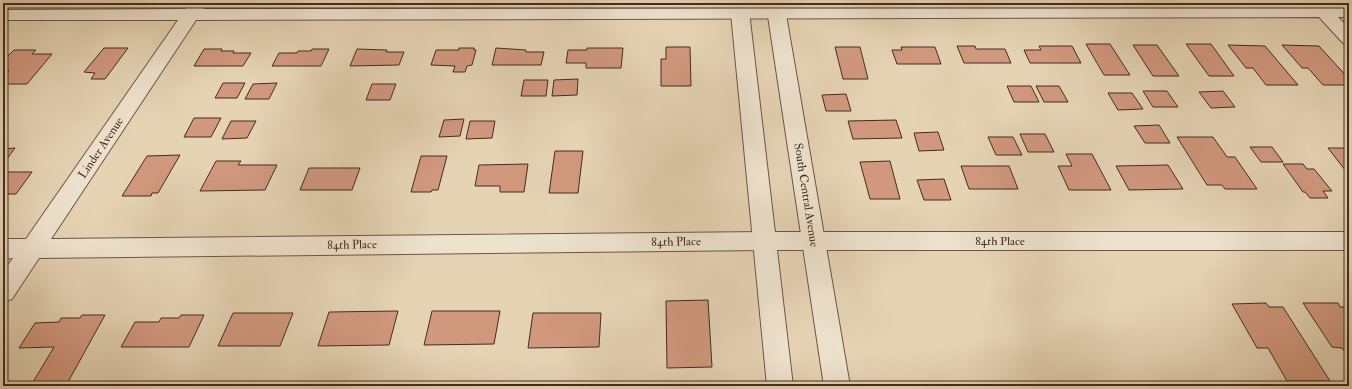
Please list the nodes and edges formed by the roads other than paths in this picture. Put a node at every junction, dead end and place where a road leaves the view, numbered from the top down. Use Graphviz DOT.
graph roads {
  1 [pos="1179,7"];
  2 [pos="1320,7"];
  3 [pos="740,8"];
  4 [pos="776,8"];
  5 [pos="898,8"];
  6 [pos="1040,8"];
  7 [pos="195,9"];
  8 [pos="1349,12"];
  9 [pos="3,15"];
  10 [pos="1349,39"];
  11 [pos="764,241"];
  12 [pos="813,241"];
  13 [pos="1349,241"];
  14 [pos="3,249"];
  15 [pos="33,249"];
  16 [pos="3,292"];
  17 [pos="780,386"];
  18 [pos="837,386"];
  1 -- 2 [label="street"];
  1 -- 6 [label="street"];
  2 -- 8 [label="street"];
  2 -- 10 [label="street"];
  3 -- 4 [label="street"];
  3 -- 7 [label="street"];
  3 -- 11 [label="street"];
  4 -- 5 [label="street"];
  4 -- 12 [label="street, South Central Avenue"];
  5 -- 6 [label="street"];
  7 -- 9 [label="street"];
  7 -- 15 [label="street, Linder Avenue"];
  11 -- 12 [label="street, 84th Place"];
  11 -- 15 [label="street, 84th Place"];
  11 -- 17 [label="street"];
  12 -- 13 [label="street, 84th Place"];
  12 -- 18 [label="street, South Central Avenue"];
  14 -- 15 [label="street, 84th Place"];
  15 -- 16 [label="street, Linder Avenue"];
}
